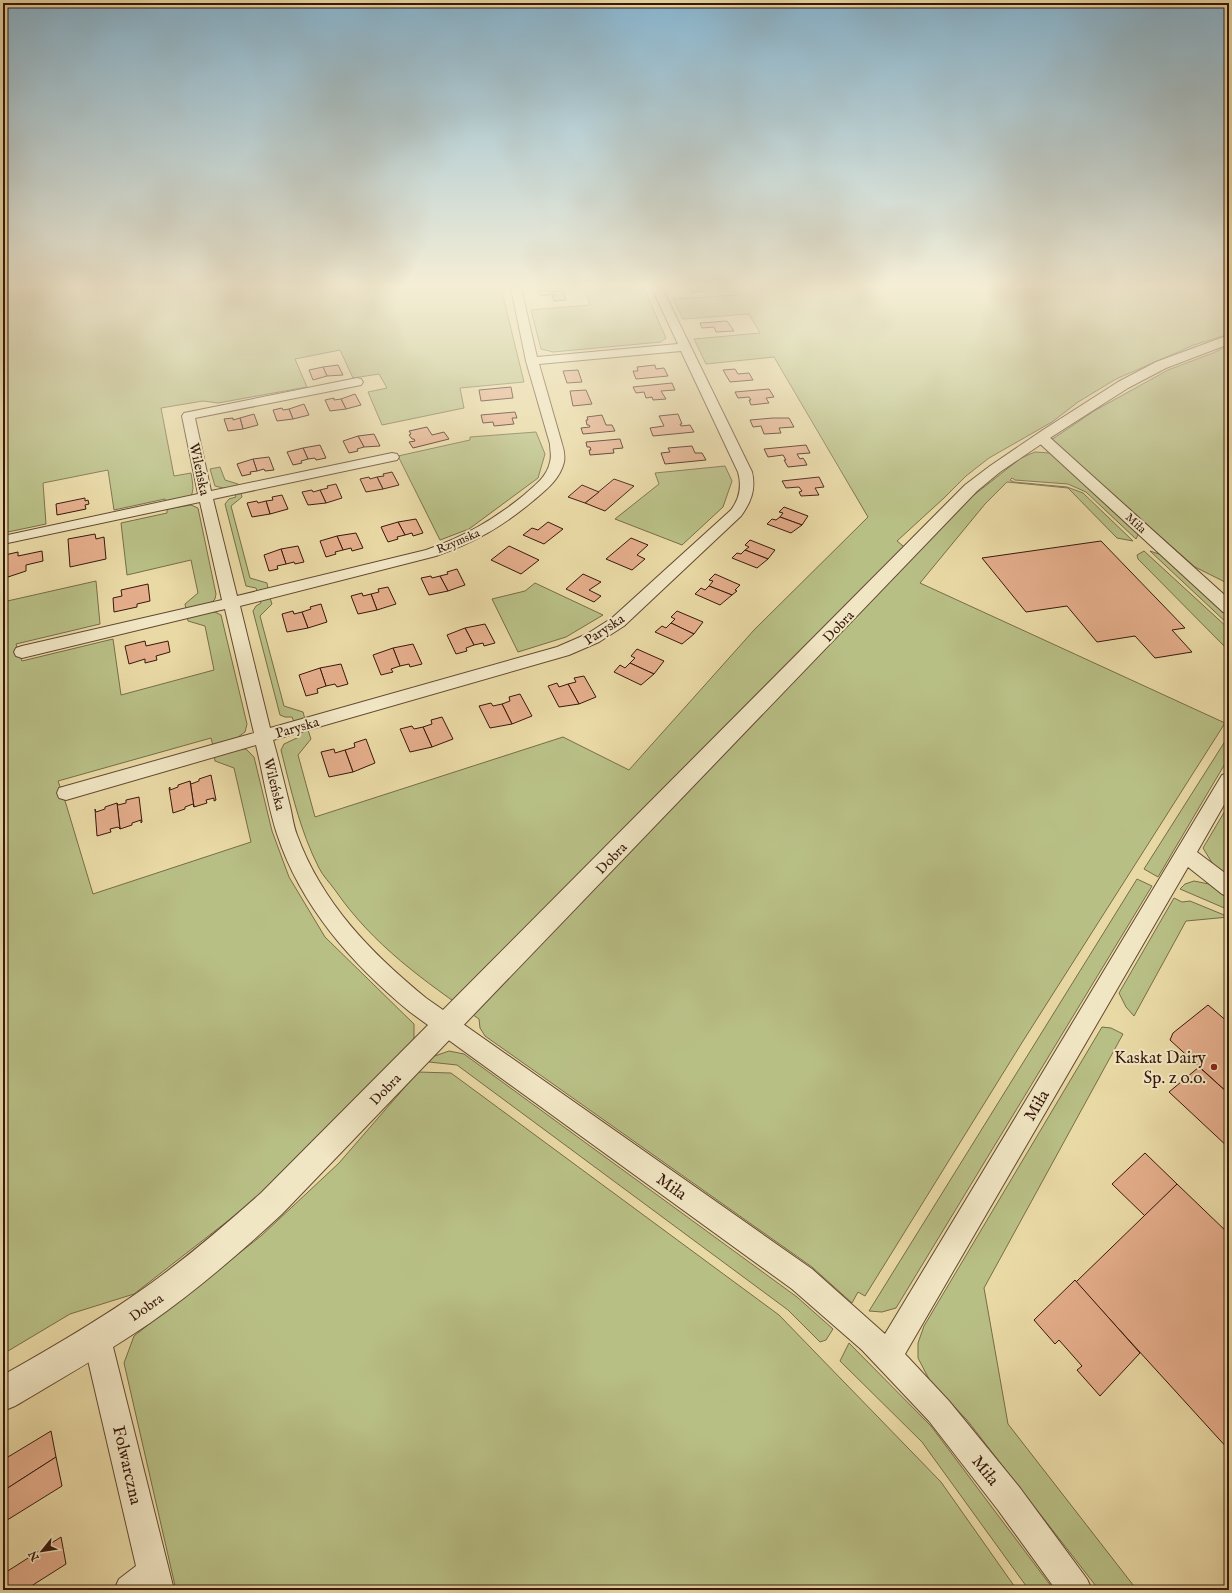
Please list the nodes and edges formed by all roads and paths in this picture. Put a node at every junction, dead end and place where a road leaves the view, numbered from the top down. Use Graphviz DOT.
graph roads {
  1 [pos="532,362"];
  2 [pos="691,362"];
  3 [pos="1170,362"];
  4 [pos="357,382"];
  5 [pos="1042,438"];
  6 [pos="392,457"];
  7 [pos="206,498"];
  8 [pos="3,540"];
  9 [pos="231,603"];
  10 [pos="1229,608"];
  11 [pos="22,652"];
  12 [pos="262,736"];
  13 [pos="1229,780"];
  14 [pos="66,793"];
  15 [pos="1185,854"];
  16 [pos="1229,888"];
  17 [pos="447,1026"];
  18 [pos="97,1339"];
  19 [pos="888,1356"];
  20 [pos="3,1394"];
  21 [pos="147,1584"];
  22 [pos="1076,1590"];
  1 -- 9 [label="street, Rzymska"];
  2 -- 12 [label="street, Paryska"];
  3 -- 5 [label="street, Dobra"];
  4 -- 7 [label="street, Wileńska"];
  5 -- 10 [label="street, Miła"];
  5 -- 17 [label="street, Dobra"];
  6 -- 7 [label="street"];
  7 -- 8 [label="street"];
  7 -- 9 [label="street, Wileńska"];
  9 -- 11 [label="street, Rzymska"];
  9 -- 12 [label="street, Wileńska"];
  12 -- 14 [label="street, Paryska"];
  12 -- 17 [label="street, Wileńska"];
  13 -- 15 [label="street, Miła"];
  15 -- 16 [label="street"];
  15 -- 19 [label="street, Miła"];
  17 -- 18 [label="street, Dobra"];
  17 -- 19 [label="street, Miła"];
  18 -- 20 [label="street, Dobra"];
  18 -- 21 [label="street, Folwarczna"];
  19 -- 22 [label="street, Miła"];
}
